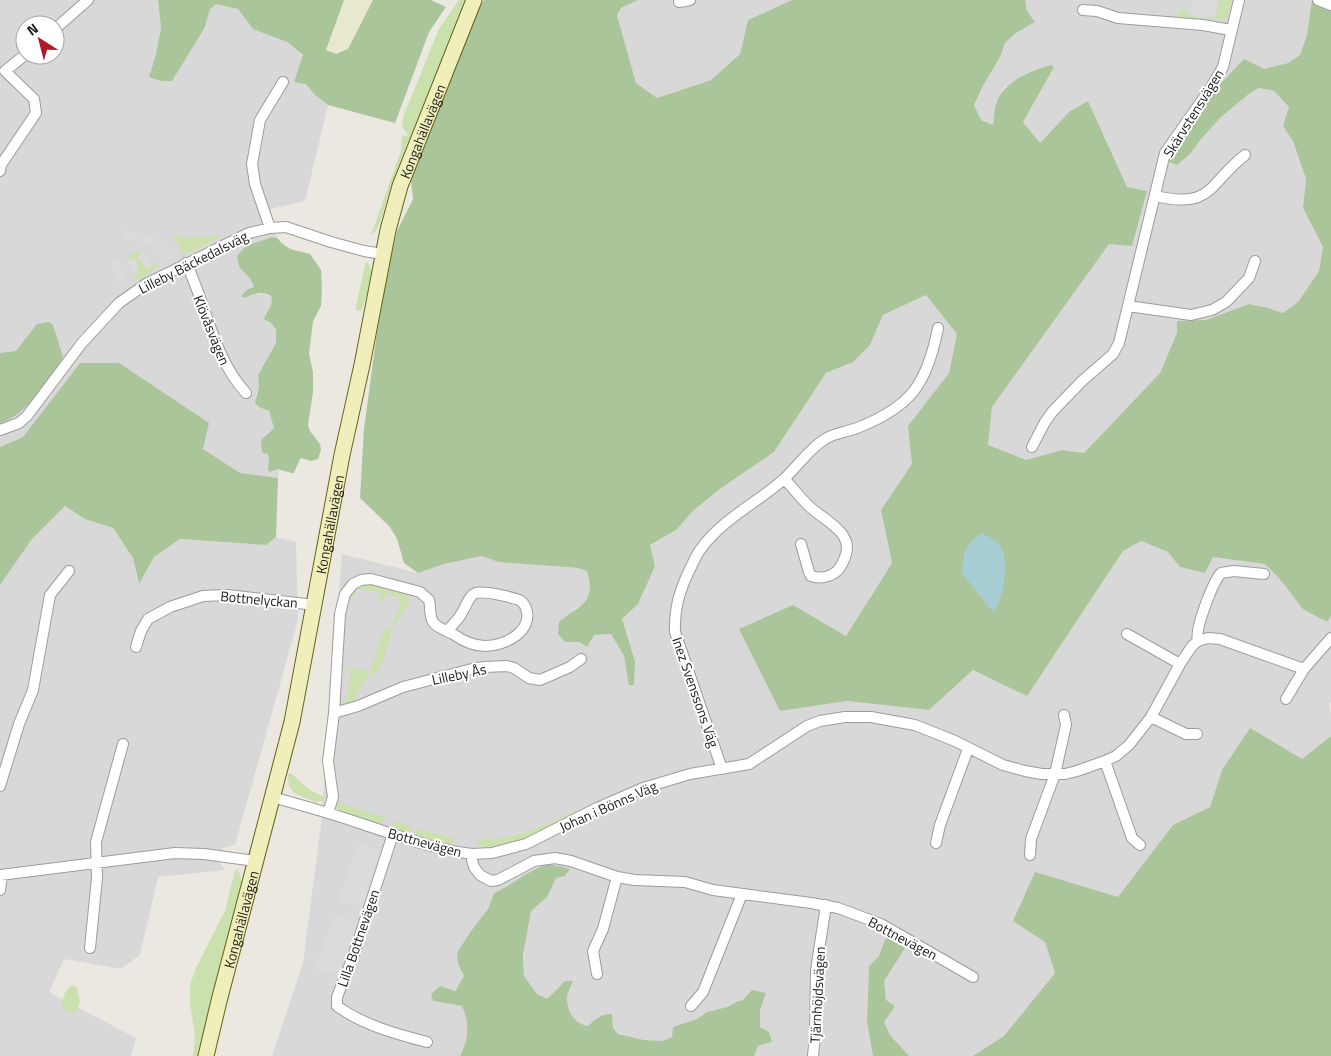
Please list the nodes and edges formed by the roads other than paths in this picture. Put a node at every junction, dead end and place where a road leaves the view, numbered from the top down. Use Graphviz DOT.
graph roads {
  1 [pos="88,0"];
  2 [pos="474,0"];
  3 [pos="690,0"];
  4 [pos="1239,0"];
  5 [pos="1318,0"];
  6 [pos="679,2"];
  7 [pos="1331,5"];
  8 [pos="1083,10"];
  9 [pos="65,20"];
  10 [pos="1231,30"];
  11 [pos="15,63"];
  12 [pos="3,73"];
  13 [pos="283,82"];
  14 [pos="1245,155"];
  15 [pos="0,171"];
  16 [pos="1155,196"];
  17 [pos="270,228"];
  18 [pos="383,254"];
  19 [pos="1255,261"];
  20 [pos="186,263"];
  21 [pos="1128,306"];
  22 [pos="938,328"];
  23 [pos="246,393"];
  24 [pos="0,430"];
  25 [pos="1032,447"];
  26 [pos="784,479"];
  27 [pos="801,544"];
  28 [pos="69,571"];
  29 [pos="1264,574"];
  30 [pos="315,605"];
  31 [pos="447,631"];
  32 [pos="1127,634"];
  33 [pos="1331,638"];
  34 [pos="1198,641"];
  35 [pos="136,647"];
  36 [pos="581,659"];
  37 [pos="1180,664"];
  38 [pos="1304,669"];
  39 [pos="1286,699"];
  40 [pos="334,713"];
  41 [pos="1064,715"];
  42 [pos="1151,717"];
  43 [pos="1197,734"];
  44 [pos="123,744"];
  45 [pos="968,749"];
  46 [pos="1106,761"];
  47 [pos="722,769"];
  48 [pos="1055,774"];
  49 [pos="0,786"];
  50 [pos="272,797"];
  51 [pos="328,813"];
  52 [pos="393,834"];
  53 [pos="936,843"];
  54 [pos="1140,845"];
  55 [pos="472,854"];
  56 [pos="1030,854"];
  57 [pos="255,861"];
  58 [pos="96,863"];
  59 [pos="1,875"];
  60 [pos="617,877"];
  61 [pos="0,890"];
  62 [pos="742,894"];
  63 [pos="826,905"];
  64 [pos="90,948"];
  65 [pos="597,974"];
  66 [pos="973,977"];
  67 [pos="691,1006"];
  68 [pos="428,1042"];
  69 [pos="206,1056"];
  70 [pos="813,1056"];
  1 -- 9 [label="street"];
  2 -- 18 [label="street, Kongahällavägen"];
  3 -- 6 [label="street"];
  4 -- 10 [label="street, Skärvstensvägen"];
  5 -- 7 [label="street"];
  8 -- 10 [label="street"];
  10 -- 16 [label="street, Skärvstensvägen"];
  11 -- 12 [label="street"];
  12 -- 15 [label="street"];
  13 -- 17 [label="street"];
  14 -- 16 [label="street"];
  16 -- 21 [label="street, Skärvstensvägen"];
  17 -- 18 [label="street, Lilleby Bäckedalsväg"];
  17 -- 20 [label="street, Lilleby Bäckedalsväg"];
  18 -- 30 [label="street, Kongahällavägen"];
  19 -- 21 [label="street"];
  20 -- 23 [label="street, Klövåsvägen"];
  20 -- 24 [label="street, Lilleby Bäckedalsväg"];
  21 -- 25 [label="street, Skärvstensvägen"];
  22 -- 26 [label="street, Inez Svenssons Väg"];
  26 -- 27 [label="street"];
  26 -- 47 [label="street, Inez Svenssons Väg"];
  28 -- 49 [label="street"];
  29 -- 34 [label="street, Johan i Bönns Väg"];
  30 -- 35 [label="street, Bottnelyckan"];
  30 -- 50 [label="street, Kongahällavägen"];
  31 -- 31 [label="street, Lilleby Ås"];
  31 -- 40 [label="street, Lilleby Ås"];
  32 -- 37 [label="street"];
  33 -- 38 [label="street"];
  34 -- 37 [label="street, Johan i Bönns Väg"];
  34 -- 38 [label="street"];
  36 -- 40 [label="street, Lilleby Ås"];
  37 -- 42 [label="street, Johan i Bönns Väg"];
  38 -- 39 [label="street"];
  40 -- 51 [label="street, Lilleby Ås"];
  41 -- 48 [label="street"];
  42 -- 43 [label="street"];
  42 -- 46 [label="street, Johan i Bönns Väg"];
  44 -- 58 [label="street"];
  45 -- 47 [label="street, Johan i Bönns Väg"];
  45 -- 48 [label="street, Johan i Bönns Väg"];
  45 -- 53 [label="street"];
  46 -- 48 [label="street, Johan i Bönns Väg"];
  46 -- 54 [label="street"];
  47 -- 55 [label="street, Johan i Bönns Väg"];
  48 -- 56 [label="street"];
  50 -- 51 [label="street, Bottnevägen"];
  50 -- 57 [label="street, Kongahällavägen"];
  51 -- 52 [label="street, Bottnevägen"];
  52 -- 55 [label="street, Bottnevägen"];
  52 -- 68 [label="street, Lilla Bottnevägen"];
  55 -- 60 [label="street, Bottnevägen"];
  57 -- 58 [label="street"];
  57 -- 69 [label="street, Kongahällavägen"];
  58 -- 59 [label="street"];
  58 -- 64 [label="street"];
  59 -- 61 [label="street"];
  60 -- 62 [label="street, Bottnevägen"];
  60 -- 65 [label="street"];
  62 -- 63 [label="street, Bottnevägen"];
  62 -- 67 [label="street"];
  63 -- 66 [label="street, Bottnevägen"];
  63 -- 70 [label="street, Tjärnhöjdsvägen"];
}
